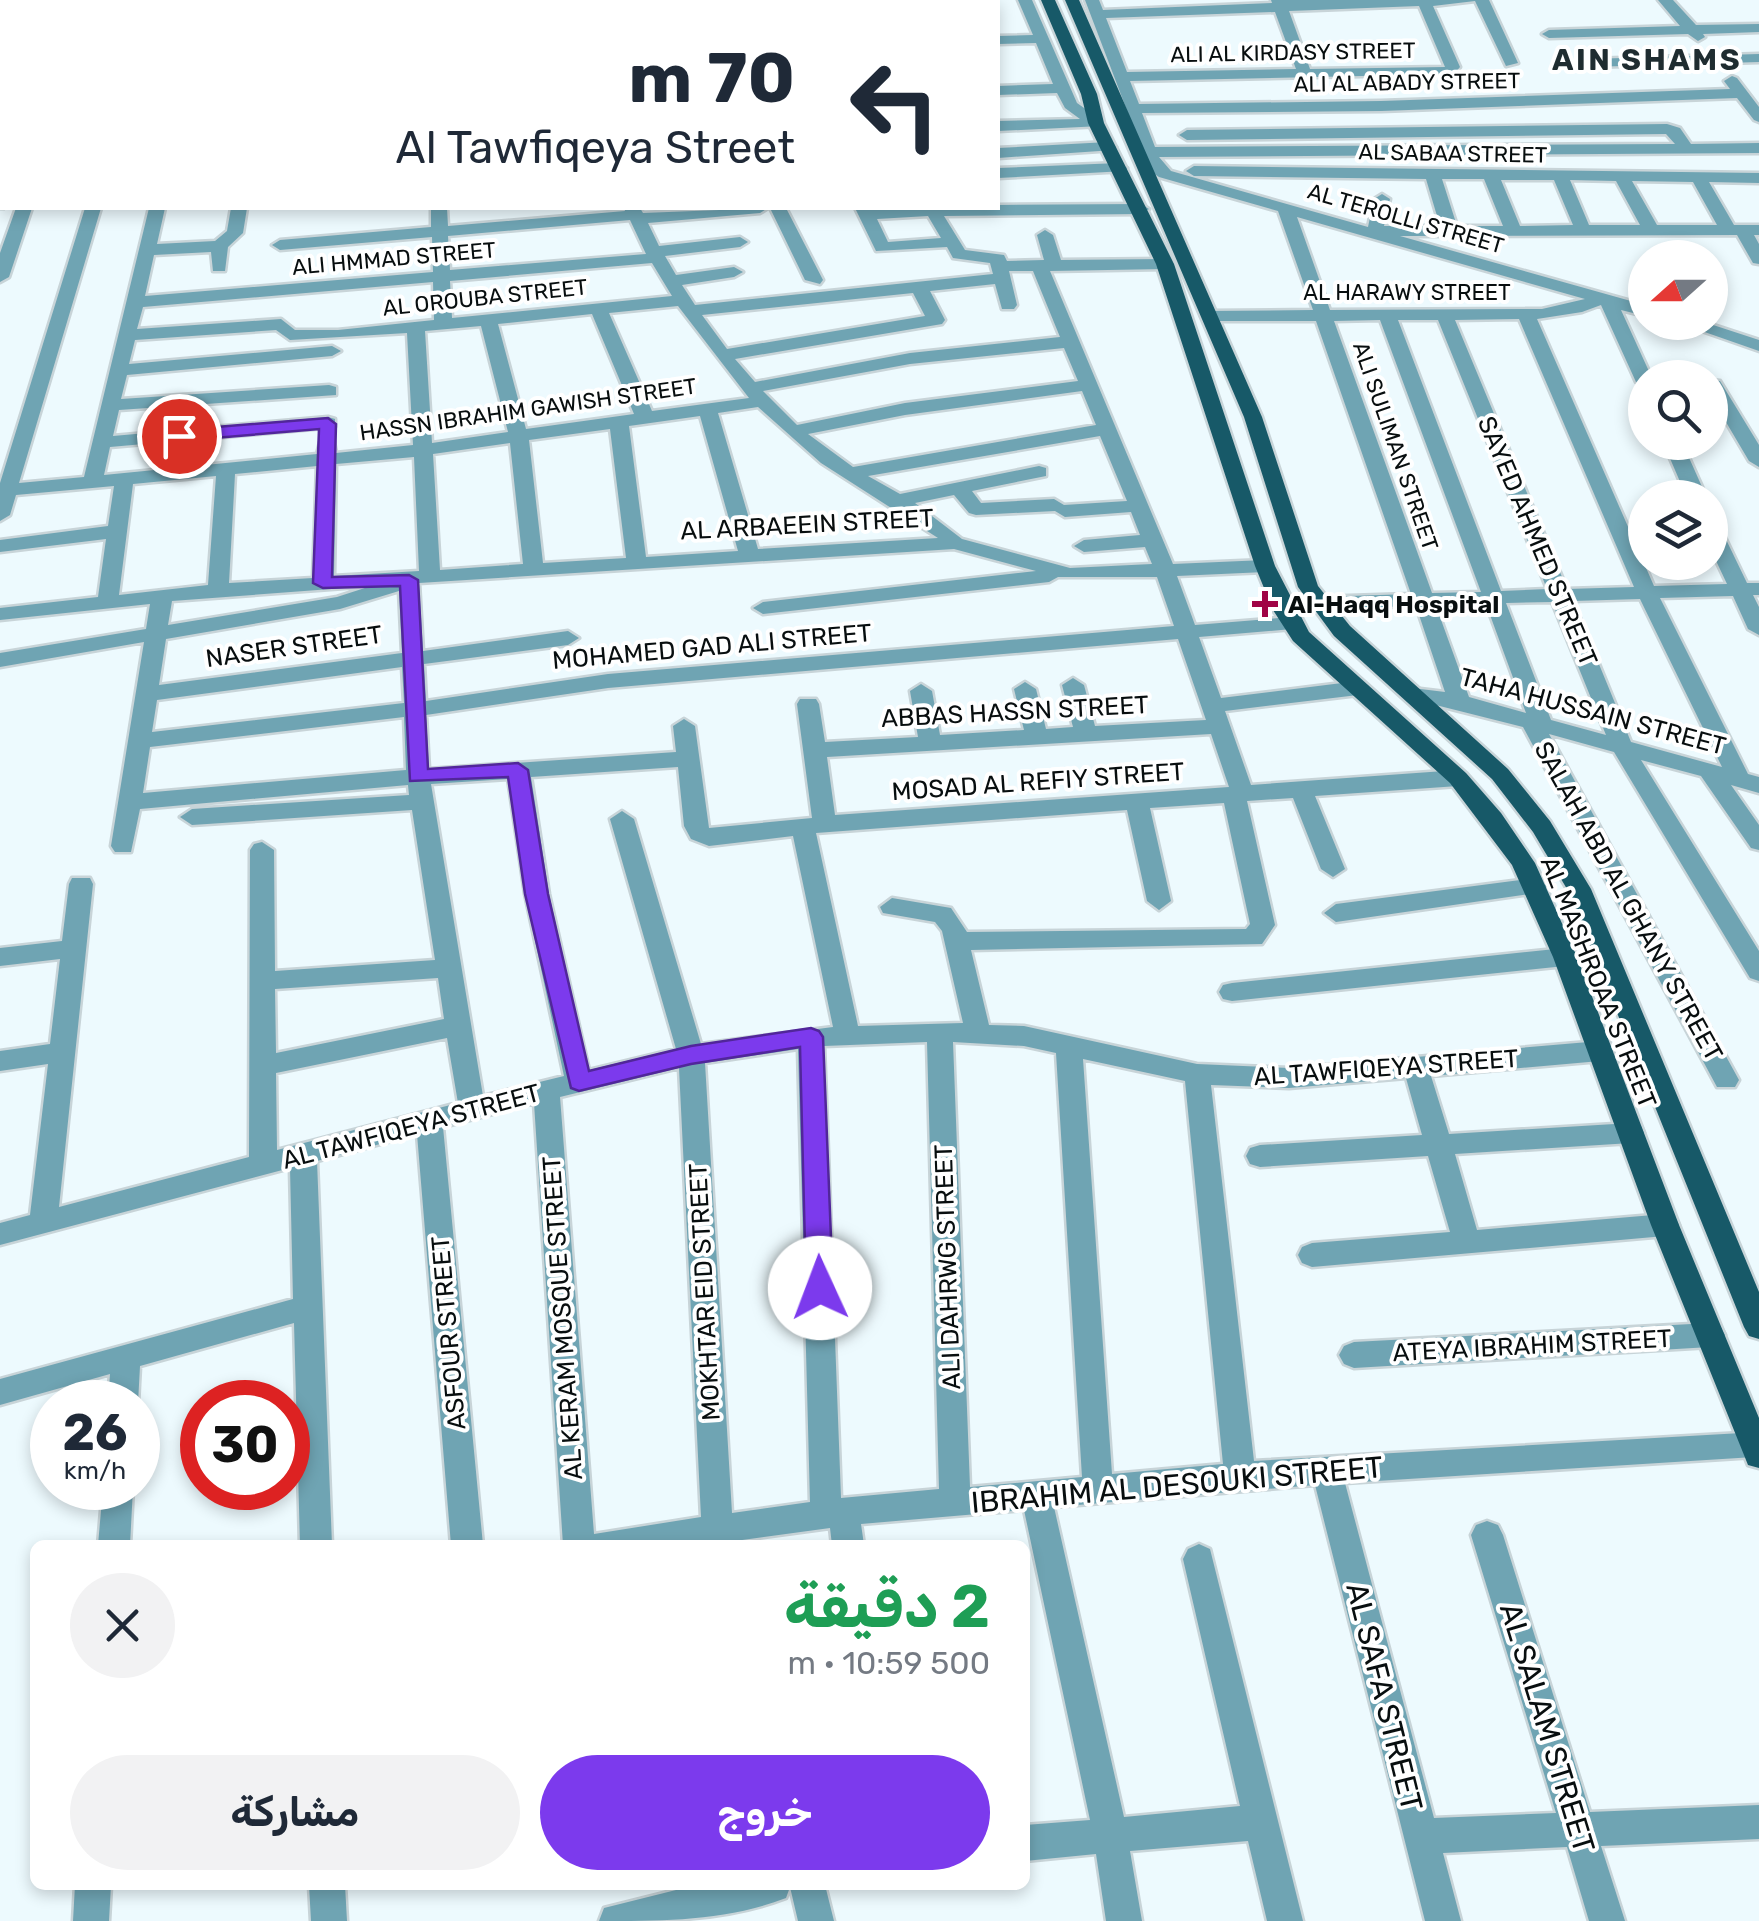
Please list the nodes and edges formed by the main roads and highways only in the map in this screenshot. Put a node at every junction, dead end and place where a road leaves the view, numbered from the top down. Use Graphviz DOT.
graph roads {
  1 [pos="1048,0"];
  2 [pos="1072,0"];
  3 [pos="1750,1281"];
  4 [pos="1759,1327"];
  5 [pos="1757,1449"];
  1 -- 5 [label="main road, AL MASHROAA STREET"];
  2 -- 3 [label="main road, AL MASHROAA STREET"];
  3 -- 4 [label="main road, AL MASHROAA STREET"];
}
